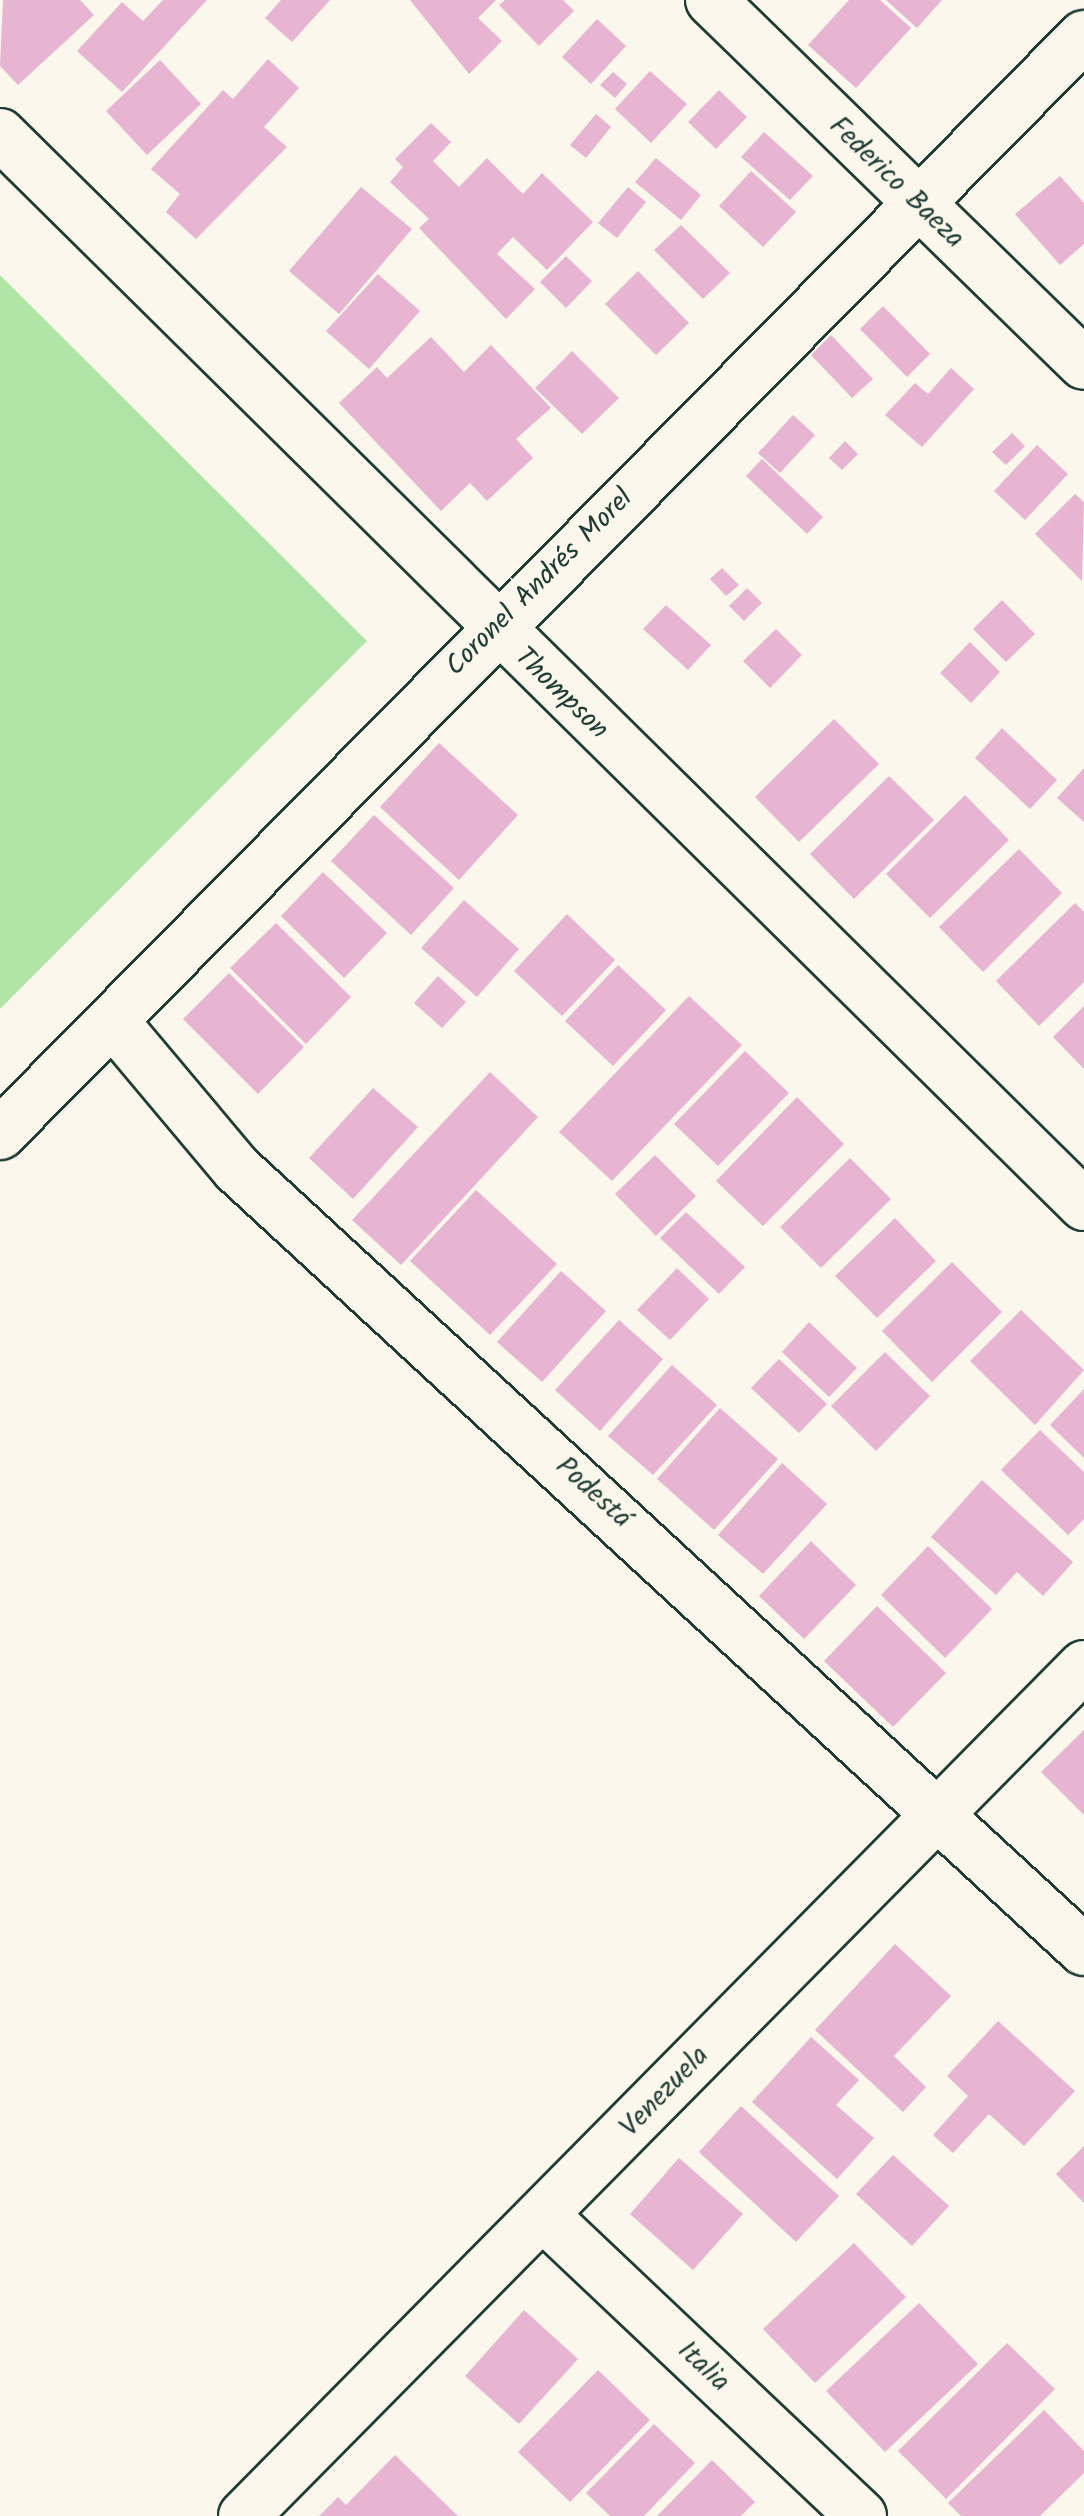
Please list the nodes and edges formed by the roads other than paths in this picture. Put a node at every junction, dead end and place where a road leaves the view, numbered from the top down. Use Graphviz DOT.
graph roads {
  1 [pos="711,0"];
  2 [pos="1084,36"];
  3 [pos="0,134"];
  4 [pos="917,205"];
  5 [pos="1084,364"];
  6 [pos="494,628"];
  7 [pos="116,1025"];
  8 [pos="0,1134"];
  9 [pos="1084,1205"];
  10 [pos="1084,1666"];
  11 [pos="939,1809"];
  12 [pos="1084,1950"];
  13 [pos="544,2218"];
  14 [pos="244,2516"];
  15 [pos="861,2516"];
  1 -- 4 [label="street, Federico Baeza"];
  2 -- 4 [label="street, Coronel Andrés Morel"];
  3 -- 6 [label="street, Thompson"];
  4 -- 5 [label="street, Federico Baeza"];
  4 -- 6 [label="street, Coronel Andrés Morel"];
  6 -- 7 [label="street, Coronel Andrés Morel"];
  6 -- 9 [label="street, Thompson"];
  7 -- 8 [label="street, Coronel Andrés Morel"];
  7 -- 11 [label="street, Podestá"];
  10 -- 11 [label="street, Venezuela"];
  11 -- 12 [label="street, Podestá"];
  11 -- 13 [label="street, Venezuela"];
  13 -- 14 [label="street, Venezuela"];
  13 -- 15 [label="street, Italia"];
}
